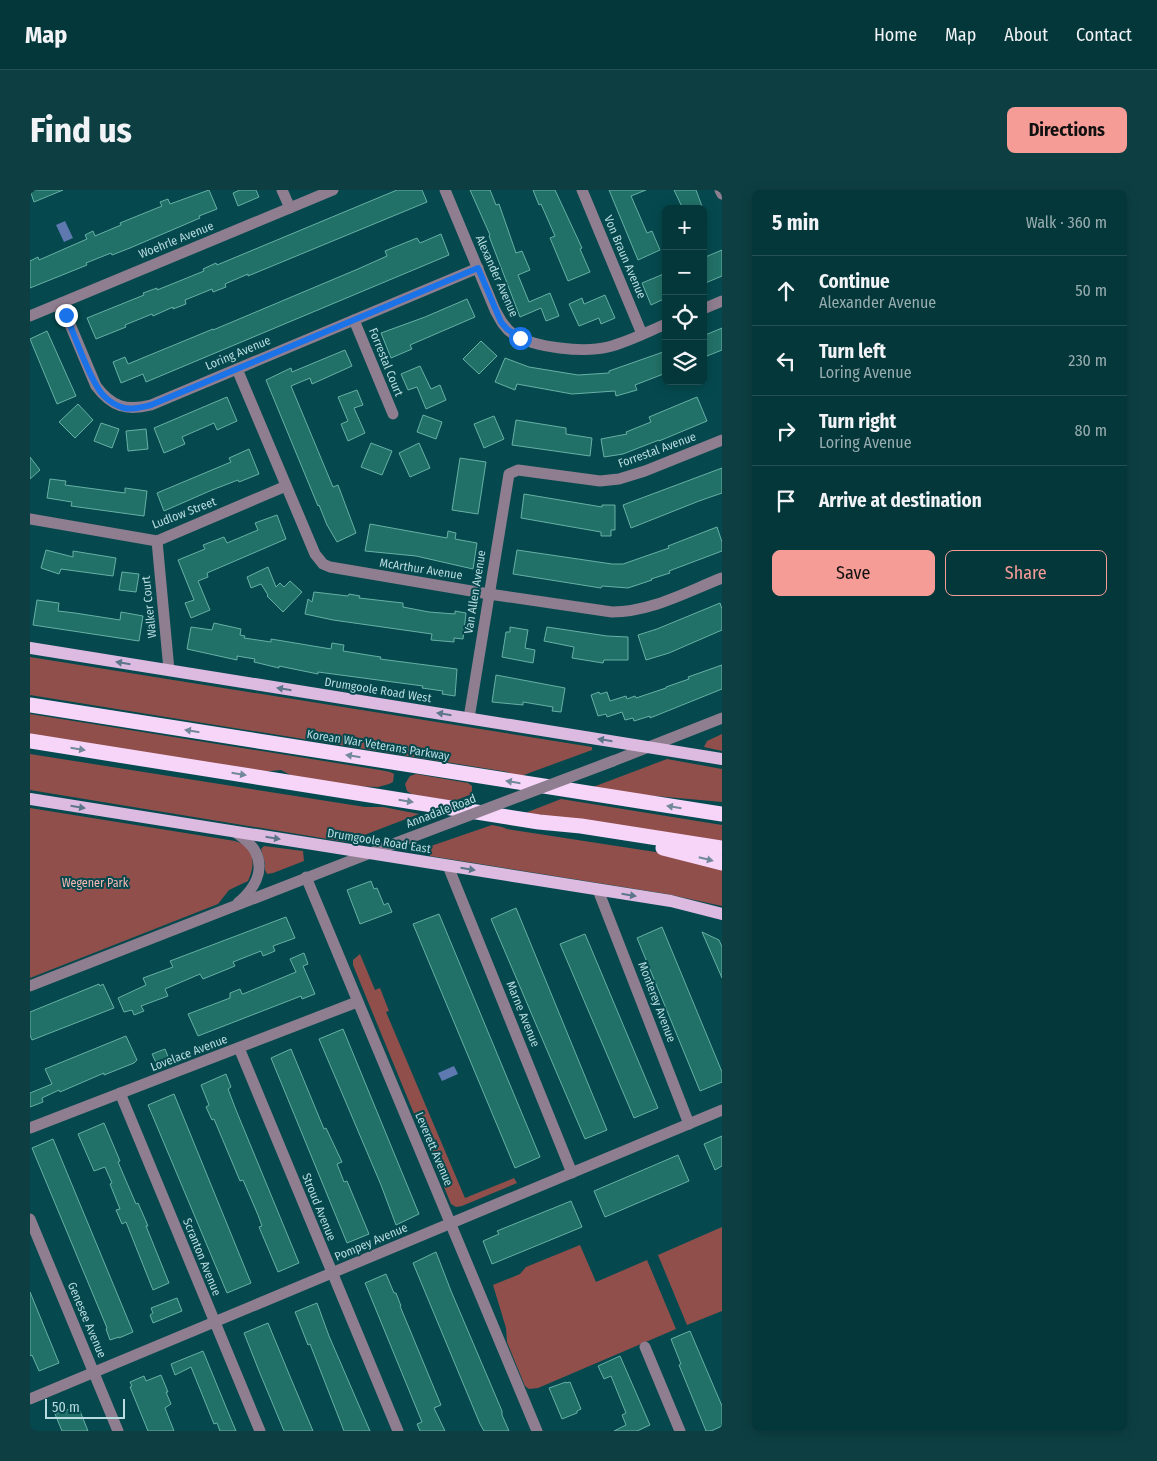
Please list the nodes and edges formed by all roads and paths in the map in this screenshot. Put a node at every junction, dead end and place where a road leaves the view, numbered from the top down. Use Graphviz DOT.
graph roads {
  1 [pos="282,190"];
  2 [pos="333,190"];
  3 [pos="446,190"];
  4 [pos="582,190"];
  5 [pos="720,190"];
  6 [pos="722,194"];
  7 [pos="290,208"];
  8 [pos="478,268"];
  9 [pos="722,301"];
  10 [pos="61,303"];
  11 [pos="707,307"];
  12 [pos="30,316"];
  13 [pos="354,320"];
  14 [pos="662,326"];
  15 [pos="642,334"];
  16 [pos="237,369"];
  17 [pos="393,414"];
  18 [pos="722,440"];
  19 [pos="511,472"];
  20 [pos="286,486"];
  21 [pos="30,519"];
  22 [pos="157,541"];
  23 [pos="722,578"];
  24 [pos="489,594"];
  25 [pos="30,648"];
  26 [pos="169,670"];
  27 [pos="30,706"];
  28 [pos="470,718"];
  29 [pos="722,718"];
  30 [pos="30,741"];
  31 [pos="649,747"];
  32 [pos="722,759"];
  33 [pos="30,799"];
  34 [pos="722,814"];
  35 [pos="539,822"];
  36 [pos="235,832"];
  37 [pos="722,848"];
  38 [pos="369,853"];
  39 [pos="722,863"];
  40 [pos="448,866"];
  41 [pos="306,877"];
  42 [pos="598,890"];
  43 [pos="234,907"];
  44 [pos="722,914"];
  45 [pos="30,986"];
  46 [pos="357,1002"];
  47 [pos="239,1048"];
  48 [pos="120,1093"];
  49 [pos="722,1110"];
  50 [pos="690,1124"];
  51 [pos="30,1128"];
  52 [pos="572,1173"];
  53 [pos="30,1219"];
  54 [pos="451,1224"];
  55 [pos="332,1273"];
  56 [pos="214,1322"];
  57 [pos="646,1347"];
  58 [pos="94,1372"];
  59 [pos="30,1399"];
  60 [pos="118,1431"];
  61 [pos="260,1431"];
  62 [pos="398,1431"];
  63 [pos="537,1431"];
  64 [pos="680,1431"];
  1 -- 7 [label="street"];
  2 -- 7 [label="street, Woehrle Avenue"];
  3 -- 8 [label="street, Alexander Avenue"];
  4 -- 15 [label="street, Von Braun Avenue"];
  5 -- 6 [label="street"];
  7 -- 10 [label="street, Woehrle Avenue"];
  8 -- 13 [label="street, Loring Avenue"];
  8 -- 15 [label="street, Alexander Avenue"];
  9 -- 11 [label="street"];
  10 -- 12 [label="street, Woehrle Avenue"];
  10 -- 16 [label="street, Loring Avenue"];
  13 -- 16 [label="street, Loring Avenue"];
  13 -- 17 [label="street, Forrestal Court"];
  14 -- 15 [label="street, Alexander Avenue"];
  16 -- 20 [label="street, McArthur Avenue"];
  18 -- 19 [label="street, Forrestal Avenue"];
  19 -- 24 [label="street, Van Allen Avenue"];
  20 -- 22 [label="street, Ludlow Street"];
  20 -- 24 [label="street, McArthur Avenue"];
  21 -- 22 [label="street, Ludlow Street"];
  22 -- 26 [label="street, Walker Court"];
  23 -- 24 [label="street, McArthur Avenue"];
  24 -- 28 [label="street, Van Allen Avenue"];
  26 -- 25 [label="main road, Drumgoole Road West, one-way"];
  28 -- 26 [label="main road, Drumgoole Road West, one-way"];
  34 -- 27 [label="highway, Korean War Veterans Parkway, one-way"];
  31 -- 28 [label="main road, Drumgoole Road West, one-way"];
  29 -- 31 [label="street, Annadale Road"];
  30 -- 35 [label="highway, one-way"];
  31 -- 32 [label="main road, Drumgoole Road West"];
  31 -- 38 [label="street, Annadale Road, bridge"];
  33 -- 36 [label="main road, Drumgoole Road East, one-way"];
  35 -- 37 [label="highway"];
  35 -- 39 [label="highway, one-way"];
  36 -- 38 [label="main road, Drumgoole Road East, one-way"];
  36 -- 43 [label="street"];
  38 -- 40 [label="main road, Drumgoole Road East"];
  38 -- 41 [label="street, Annadale Road"];
  40 -- 42 [label="main road, Drumgoole Road East, one-way"];
  40 -- 52 [label="street, Marne Avenue"];
  41 -- 43 [label="street, Annadale Road"];
  41 -- 46 [label="street, Leverett Avenue"];
  42 -- 44 [label="main road, Drumgoole Road East, one-way"];
  42 -- 50 [label="street, Monterey Avenue"];
  43 -- 45 [label="street, Annadale Road"];
  46 -- 47 [label="street, Lovelace Avenue"];
  46 -- 54 [label="street, Leverett Avenue"];
  47 -- 48 [label="street, Lovelace Avenue"];
  47 -- 55 [label="street, Stroud Avenue"];
  48 -- 51 [label="street, Lovelace Avenue"];
  48 -- 56 [label="street, Scranton Avenue"];
  49 -- 50 [label="street, Pompey Avenue"];
  50 -- 52 [label="street, Pompey Avenue"];
  52 -- 54 [label="street, Pompey Avenue"];
  53 -- 58 [label="street, Genesee Avenue"];
  54 -- 55 [label="street, Pompey Avenue"];
  54 -- 63 [label="street, Leverett Avenue"];
  55 -- 56 [label="street, Pompey Avenue"];
  55 -- 62 [label="street, Stroud Avenue"];
  56 -- 58 [label="street, Pompey Avenue"];
  56 -- 61 [label="street, Scranton Avenue"];
  57 -- 64 [label="street"];
  58 -- 59 [label="street, Pompey Avenue"];
  58 -- 60 [label="street, Genesee Avenue"];
}
